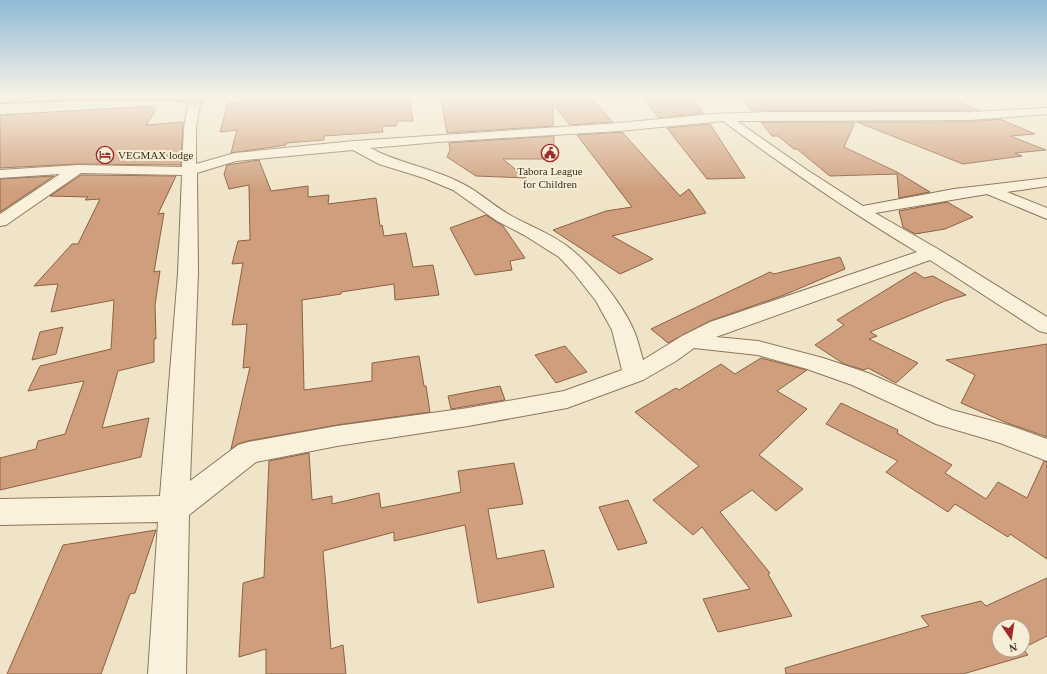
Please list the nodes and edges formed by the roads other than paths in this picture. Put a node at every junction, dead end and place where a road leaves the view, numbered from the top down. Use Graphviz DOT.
graph roads {
  1 [pos="190,127"];
  2 [pos="614,127"];
  3 [pos="739,127"];
  4 [pos="354,145"];
  5 [pos="78,169"];
  6 [pos="188,171"];
  7 [pos="0,174"];
  8 [pos="1047,182"];
  9 [pos="987,189"];
  10 [pos="860,211"];
  11 [pos="1047,214"];
  12 [pos="0,221"];
  13 [pos="932,253"];
  14 [pos="1047,326"];
  15 [pos="690,341"];
  16 [pos="635,374"];
  17 [pos="1047,450"];
  18 [pos="174,508"];
  19 [pos="0,512"];
  20 [pos="167,674"];
  1 -- 6 [label="street"];
  2 -- 4 [label="street"];
  3 -- 10 [label="street"];
  4 -- 6 [label="street"];
  4 -- 16 [label="street"];
  5 -- 6 [label="street"];
  5 -- 7 [label="street"];
  5 -- 12 [label="street"];
  6 -- 18 [label="street"];
  8 -- 9 [label="street"];
  9 -- 10 [label="street"];
  9 -- 11 [label="street"];
  10 -- 13 [label="street"];
  13 -- 14 [label="street"];
  13 -- 15 [label="street"];
  15 -- 16 [label="street"];
  15 -- 17 [label="street"];
  16 -- 18 [label="street"];
  18 -- 19 [label="street"];
  18 -- 20 [label="street"];
}
